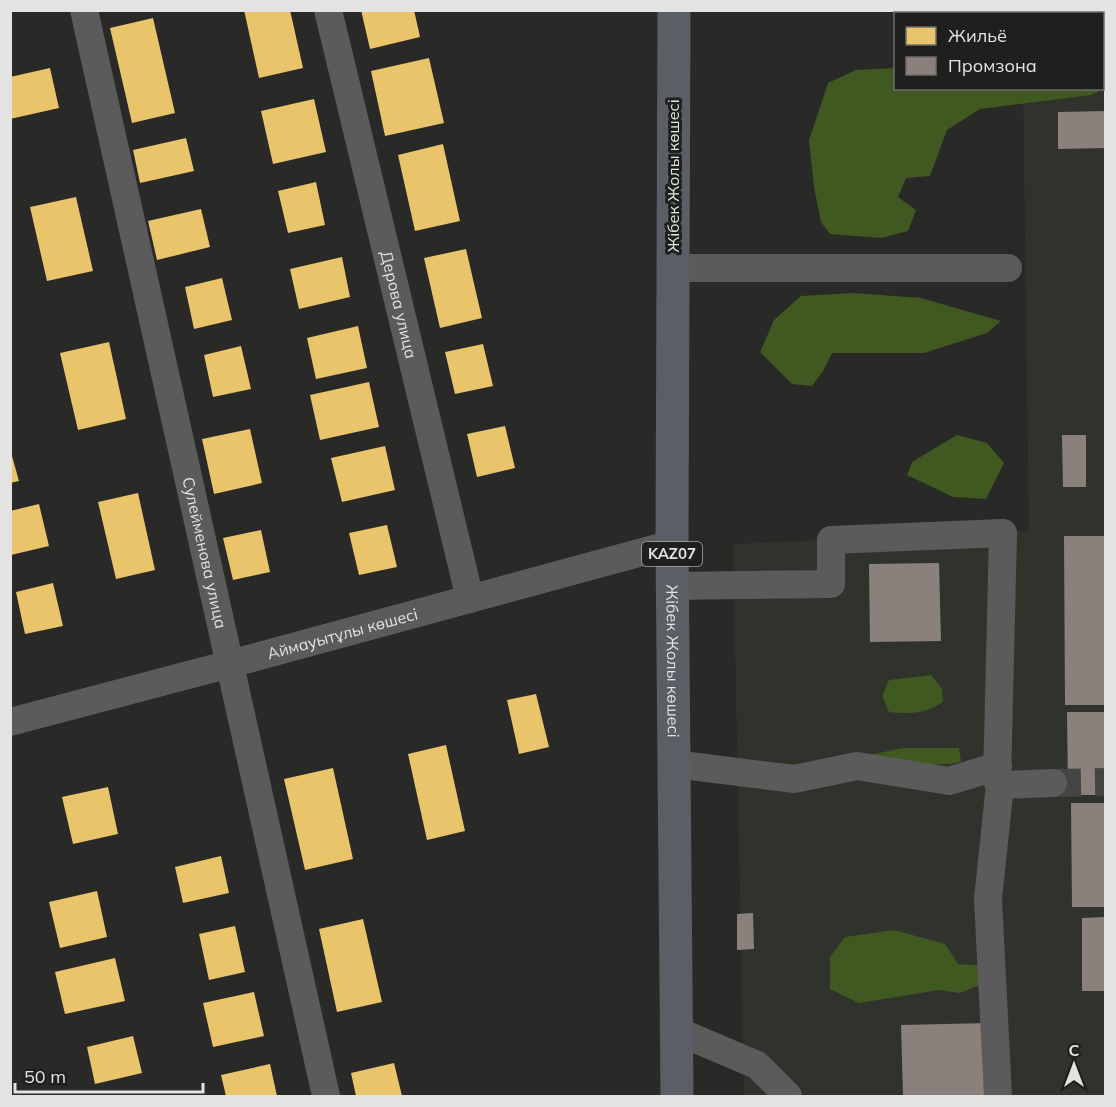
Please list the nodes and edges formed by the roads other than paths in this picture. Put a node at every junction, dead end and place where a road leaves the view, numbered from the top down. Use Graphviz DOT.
graph roads {
  1 [pos="84,10"];
  2 [pos="328,10"];
  3 [pos="674,10"];
  4 [pos="673,268"];
  5 [pos="1008,268"];
  6 [pos="672,544"];
  7 [pos="672,586"];
  8 [pos="470,599"];
  9 [pos="230,664"];
  10 [pos="10,722"];
  11 [pos="674,764"];
  12 [pos="999,775"];
  13 [pos="1053,783"];
  14 [pos="677,1031"];
  15 [pos="326,1096"];
  16 [pos="677,1096"];
  17 [pos="788,1096"];
  18 [pos="998,1096"];
  1 -- 9 [label="street, Сулейменова улица"];
  2 -- 8 [label="street, Дерова улица"];
  3 -- 4 [label="highway, Жібек Жолы көшесі / KAZ07"];
  4 -- 5 [label="street"];
  4 -- 6 [label="highway, Жібек Жолы көшесі / KAZ07"];
  6 -- 7 [label="highway, Жібек Жолы көшесі / KAZ07"];
  6 -- 8 [label="street, Аймауытұлы көшесі"];
  7 -- 11 [label="highway, Жібек Жолы көшесі / KAZ07"];
  7 -- 12 [label="street"];
  8 -- 9 [label="street, Аймауытұлы көшесі"];
  9 -- 10 [label="street, Аймауытұлы көшесі"];
  9 -- 15 [label="street, Сулейменова улица"];
  11 -- 12 [label="street"];
  11 -- 14 [label="highway, Жібек Жолы көшесі / KAZ07"];
  12 -- 13 [label="street"];
  12 -- 18 [label="street"];
  14 -- 16 [label="highway, Жібек Жолы көшесі / KAZ07"];
  14 -- 17 [label="street"];
}
